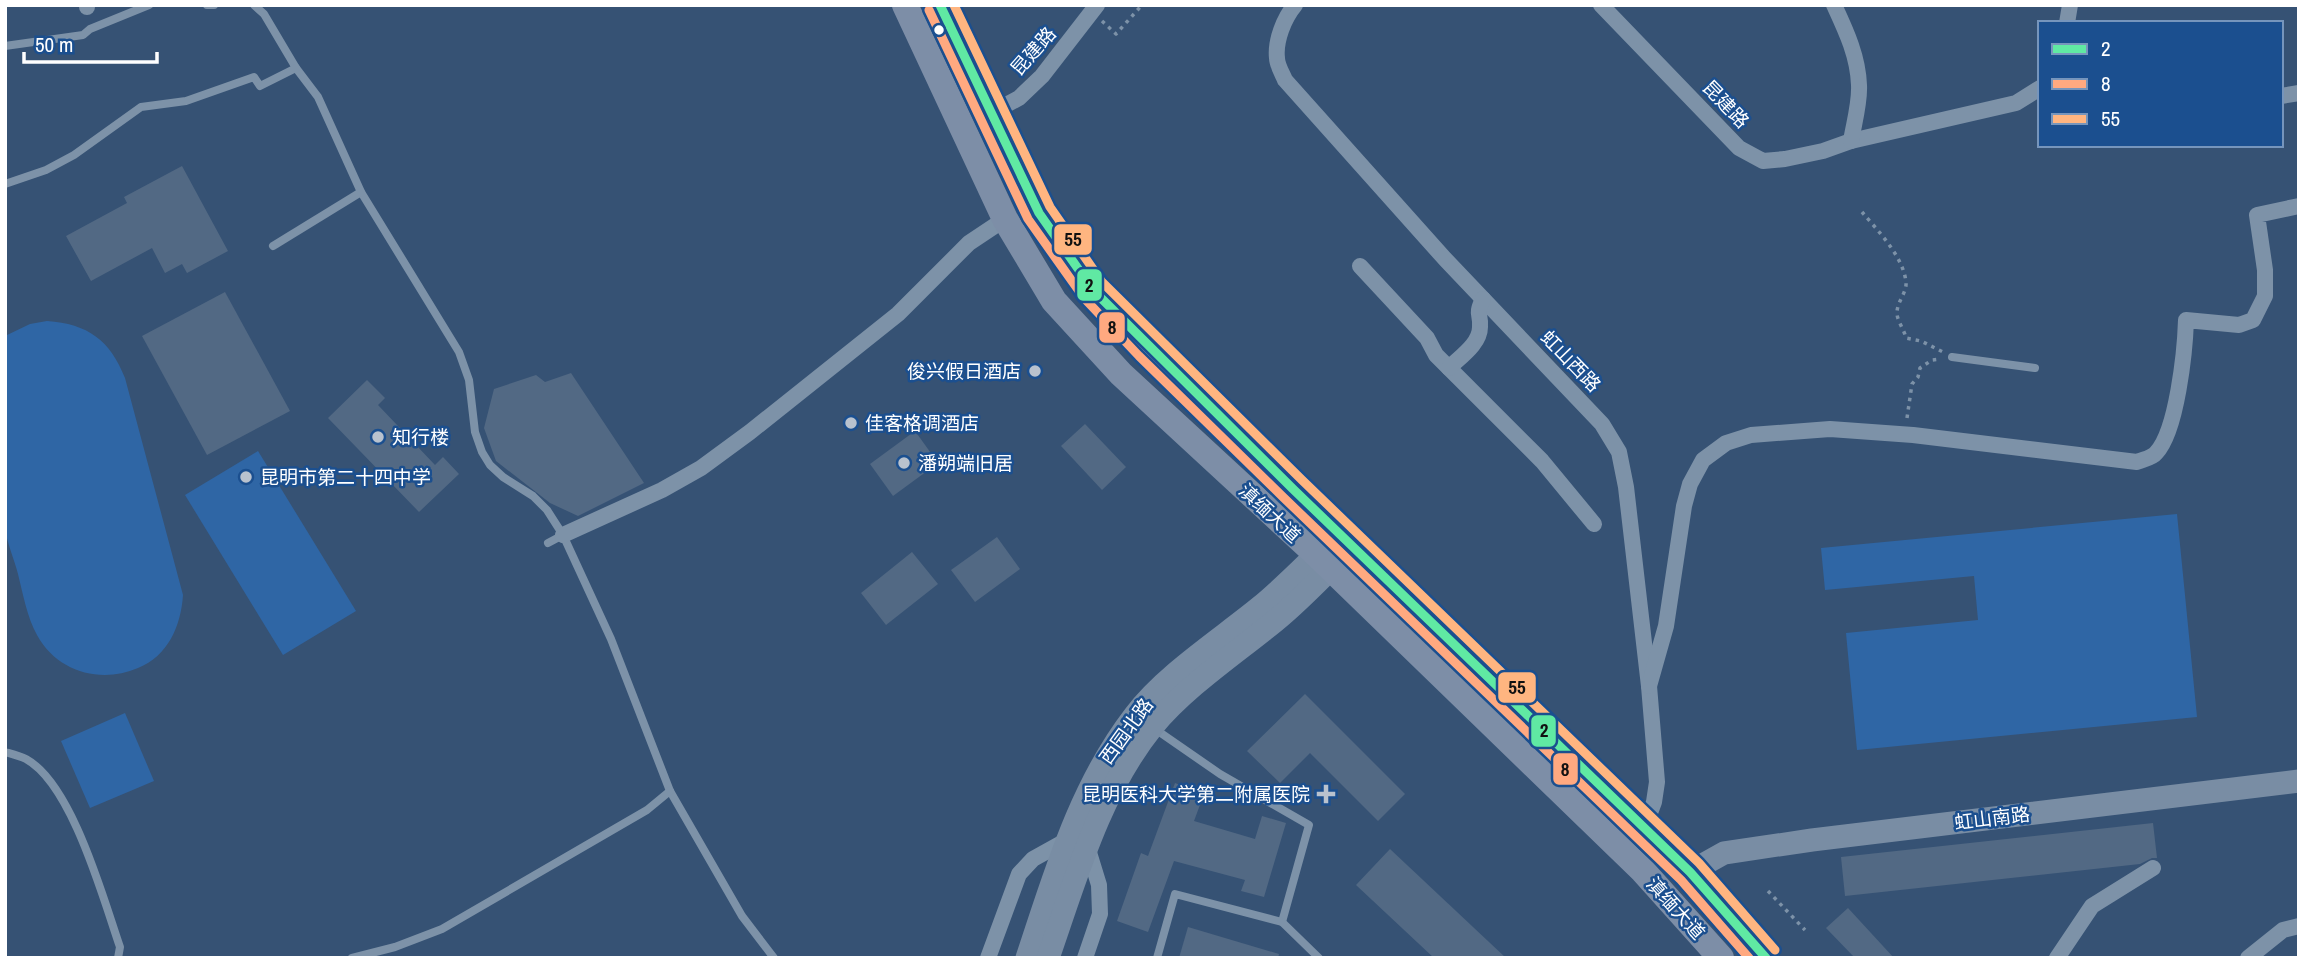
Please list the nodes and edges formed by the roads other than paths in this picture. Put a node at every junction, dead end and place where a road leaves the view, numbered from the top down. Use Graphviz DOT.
graph roads {
  1 [pos="149,5"];
  2 [pos="207,5"];
  3 [pos="214,5"];
  4 [pos="254,5"];
  5 [pos="905,5"];
  6 [pos="940,5"];
  7 [pos="1295,5"];
  8 [pos="1601,5"];
  9 [pos="1834,5"];
  10 [pos="1095,9"];
  11 [pos="5,46"];
  12 [pos="296,68"];
  13 [pos="2038,89"];
  14 [pos="991,113"];
  15 [pos="1851,141"];
  16 [pos="5,184"];
  17 [pos="361,192"];
  18 [pos="2299,206"];
  19 [pos="1006,219"];
  20 [pos="273,246"];
  21 [pos="1360,266"];
  22 [pos="1483,299"];
  23 [pos="1952,357"];
  24 [pos="1449,368"];
  25 [pos="2035,368"];
  26 [pos="1594,524"];
  27 [pos="563,535"];
  28 [pos="1345,540"];
  29 [pos="548,543"];
  30 [pos="1323,561"];
  31 [pos="1649,686"];
  32 [pos="1152,727"];
  33 [pos="5,752"];
  34 [pos="2299,781"];
  35 [pos="670,791"];
  36 [pos="1644,829"];
  37 [pos="1078,843"];
  38 [pos="2153,868"];
  39 [pos="1690,872"];
  40 [pos="1053,912"];
  41 [pos="1282,922"];
  42 [pos="2299,926"];
  43 [pos="118,958"];
  44 [pos="352,958"];
  45 [pos="774,958"];
  46 [pos="988,958"];
  47 [pos="1027,958"];
  48 [pos="1048,958"];
  49 [pos="1085,958"];
  50 [pos="1157,958"];
  51 [pos="1319,958"];
  52 [pos="1721,958"];
  53 [pos="1766,958"];
  54 [pos="2057,958"];
  55 [pos="2248,958"];
  1 -- 11 [label="lane"];
  2 -- 3 [label="lane"];
  4 -- 12 [label="lane"];
  5 -- 19 [label="main road, 滇缅大道"];
  6 -- 14 [label="main road, 滇缅大道"];
  7 -- 22 [label="street, 虹山西路"];
  8 -- 15 [label="street, 昆建路"];
  9 -- 15 [label="street"];
  10 -- 14 [label="street, 昆建路"];
  12 -- 16 [label="lane"];
  12 -- 17 [label="lane"];
  13 -- 15 [label="street, 昆建路"];
  14 -- 28 [label="main road, 滇缅大道"];
  17 -- 20 [label="lane"];
  17 -- 27 [label="lane"];
  18 -- 31 [label="street"];
  19 -- 27 [label="street"];
  19 -- 30 [label="main road, 滇缅大道"];
  21 -- 24 [label="street"];
  22 -- 24 [label="street"];
  22 -- 31 [label="street, 虹山西路"];
  23 -- 25 [label="lane"];
  24 -- 26 [label="street"];
  27 -- 29 [label="lane"];
  27 -- 35 [label="lane"];
  28 -- 30 [label="main road, 西园北路"];
  28 -- 36 [label="main road, 滇缅大道"];
  30 -- 32 [label="main road, 西园北路"];
  30 -- 37 [label="main road, 西园北路"];
  30 -- 52 [label="main road, 滇缅大道"];
  31 -- 36 [label="street, 虹山西路"];
  32 -- 37 [label="main road, 西园北路"];
  32 -- 41 [label="lane"];
  33 -- 43 [label="lane"];
  34 -- 39 [label="main road, 虹山南路"];
  35 -- 44 [label="lane"];
  35 -- 45 [label="lane"];
  36 -- 39 [label="main road, 滇缅大道"];
  37 -- 40 [label="main road, 西园北路"];
  37 -- 46 [label="street"];
  37 -- 49 [label="street"];
  38 -- 54 [label="street"];
  39 -- 53 [label="main road, 滇缅大道"];
  40 -- 47 [label="main road, 西园北路"];
  40 -- 48 [label="main road, 西园北路"];
  41 -- 50 [label="lane"];
  41 -- 51 [label="lane"];
  42 -- 55 [label="street"];
}
